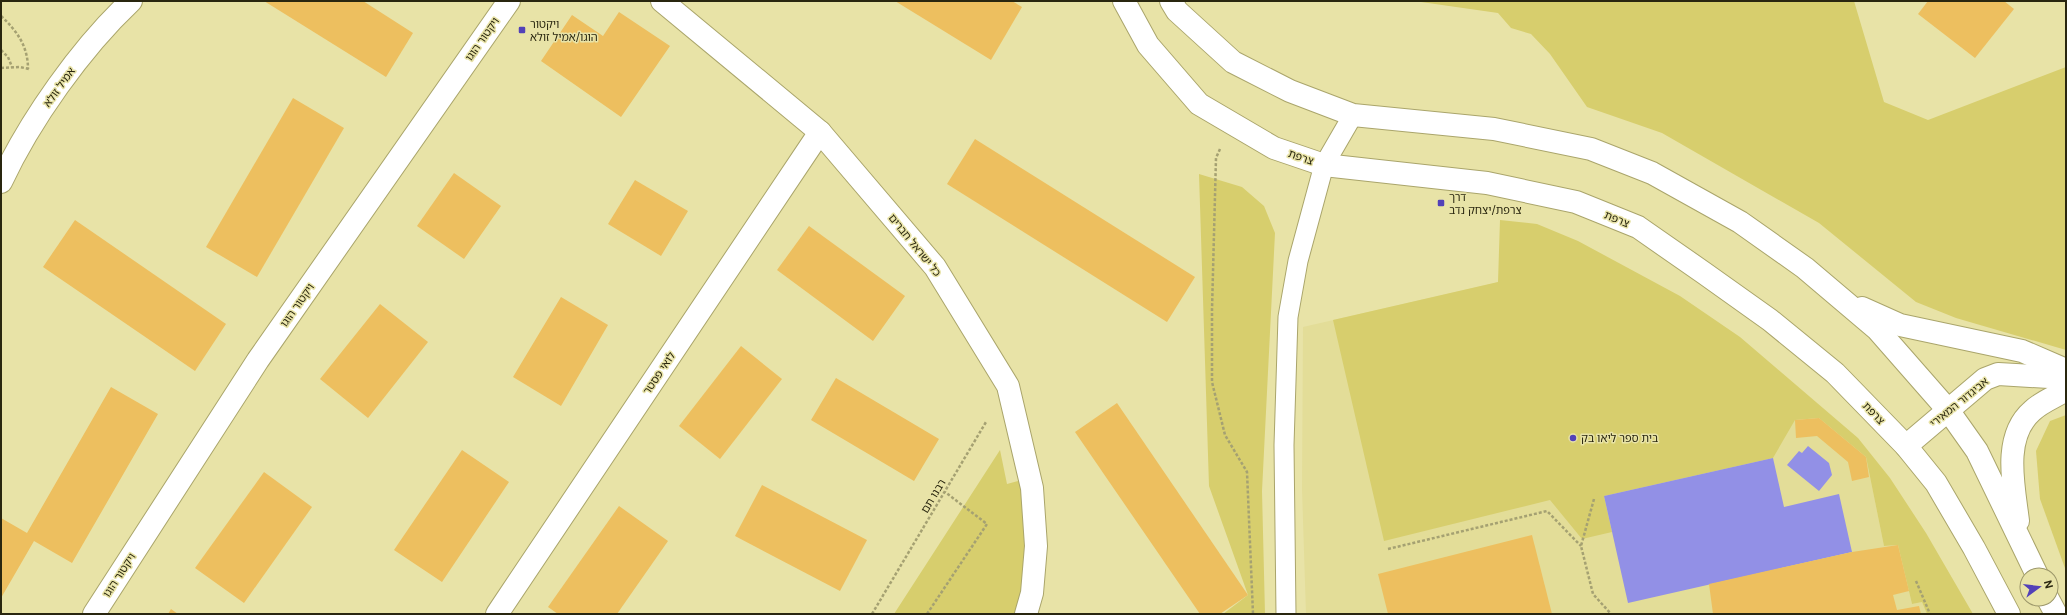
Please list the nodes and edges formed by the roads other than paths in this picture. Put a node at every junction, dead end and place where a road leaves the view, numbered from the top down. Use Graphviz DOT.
graph roads {
  1 [pos="131,1"];
  2 [pos="509,1"];
  3 [pos="662,1"];
  4 [pos="1124,1"];
  5 [pos="1171,1"];
  6 [pos="1353,115"];
  7 [pos="820,132"];
  8 [pos="1324,165"];
  9 [pos="1,182"];
  10 [pos="1840,298"];
  11 [pos="2066,370"];
  12 [pos="2066,378"];
  13 [pos="2066,390"];
  14 [pos="1948,410"];
  15 [pos="1906,446"];
  16 [pos="2020,538"];
  17 [pos="2033,567"];
  18 [pos="94,614"];
  19 [pos="497,614"];
  20 [pos="1026,614"];
  21 [pos="1286,614"];
  22 [pos="2009,614"];
  1 -- 9 [label="street, אמיל זולא"];
  2 -- 18 [label="street, ויקטור הוגו"];
  3 -- 7 [label="street, כל ישראל חברים"];
  4 -- 8 [label="street, צרפת"];
  5 -- 6 [label="street"];
  6 -- 8 [label="lane"];
  6 -- 10 [label="street"];
  7 -- 19 [label="street, לואי פסטר"];
  7 -- 20 [label="street, כל ישראל חברים"];
  8 -- 15 [label="street, צרפת"];
  8 -- 21 [label="lane"];
  10 -- 11 [label="street"];
  10 -- 14 [label="street"];
  12 -- 14 [label="street, אביגדור המאירי"];
  13 -- 16 [label="street"];
  14 -- 15 [label="street, אביגדור המאירי"];
  14 -- 16 [label="street"];
  15 -- 22 [label="street, צרפת"];
  16 -- 17 [label="street"];
}
